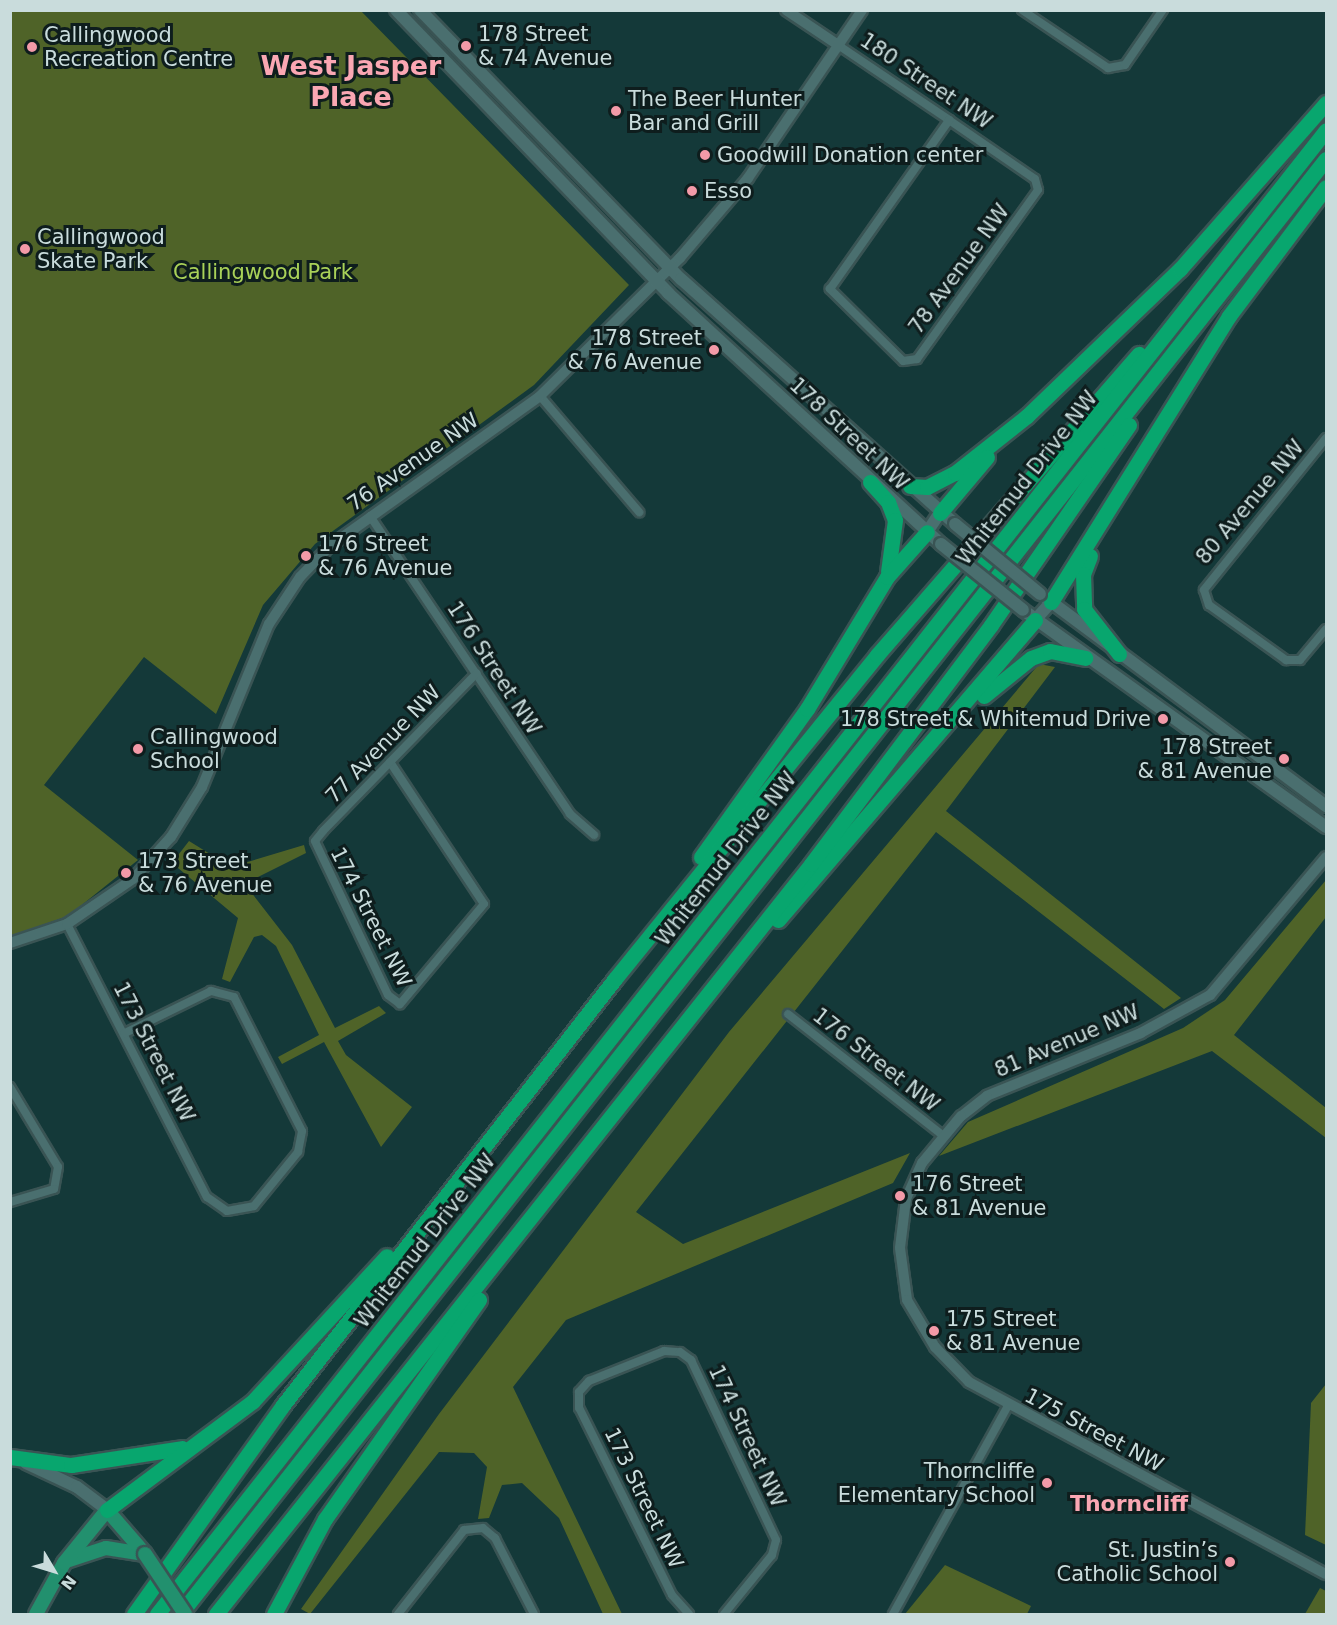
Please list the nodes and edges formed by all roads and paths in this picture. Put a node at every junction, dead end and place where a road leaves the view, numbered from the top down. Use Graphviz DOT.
graph roads {
  1 [pos="396,10"];
  2 [pos="420,10"];
  3 [pos="786,10"];
  4 [pos="862,10"];
  5 [pos="1022,10"];
  6 [pos="1163,10"];
  7 [pos="838,45"];
  8 [pos="1326,103"];
  9 [pos="949,120"];
  10 [pos="1326,130"];
  11 [pos="1326,159"];
  12 [pos="1326,187"];
  13 [pos="1038,190"];
  14 [pos="670,268"];
  15 [pos="657,281"];
  16 [pos="1190,304"];
  17 [pos="1150,383"];
  18 [pos="540,396"];
  19 [pos="1027,416"];
  20 [pos="1326,438"];
  21 [pos="870,482"];
  22 [pos="910,486"];
  23 [pos="639,512"];
  24 [pos="940,513"];
  25 [pos="370,516"];
  26 [pos="1101,526"];
  27 [pos="927,532"];
  28 [pos="887,577"];
  29 [pos="1045,598"];
  30 [pos="1035,621"];
  31 [pos="1326,629"];
  32 [pos="1119,654"];
  33 [pos="1085,658"];
  34 [pos="477,673"];
  35 [pos="942,735"];
  36 [pos="390,762"];
  37 [pos="1326,806"];
  38 [pos="1326,827"];
  39 [pos="594,836"];
  40 [pos="315,841"];
  41 [pos="1326,857"];
  42 [pos="66,924"];
  43 [pos="10,944"];
  44 [pos="614,980"];
  45 [pos="788,1014"];
  46 [pos="125,1033"];
  47 [pos="658,1058"];
  48 [pos="10,1087"];
  49 [pos="941,1134"];
  50 [pos="456,1181"];
  51 [pos="10,1202"];
  52 [pos="503,1258"];
  53 [pos="907,1300"];
  54 [pos="579,1392"];
  55 [pos="1008,1406"];
  56 [pos="185,1447"];
  57 [pos="10,1458"];
  58 [pos="107,1510"];
  59 [pos="145,1554"];
  60 [pos="64,1563"];
  61 [pos="1326,1574"];
  62 [pos="293,1581"];
  63 [pos="36,1614"];
  64 [pos="134,1614"];
  65 [pos="158,1614"];
  66 [pos="180,1614"];
  67 [pos="185,1614"];
  68 [pos="216,1614"];
  69 [pos="274,1614"];
  70 [pos="280,1614"];
  71 [pos="398,1614"];
  72 [pos="534,1614"];
  73 [pos="688,1614"];
  74 [pos="724,1614"];
  75 [pos="893,1614"];
  1 -- 15 [label="main road, 178 Street NW"];
  2 -- 14 [label="main road, 178 Street NW"];
  3 -- 7 [label="street, 180 Street NW"];
  4 -- 7 [label="street, 76 Avenue NW"];
  5 -- 6 [label="street"];
  7 -- 9 [label="street, 180 Street NW"];
  7 -- 14 [label="street, 76 Avenue NW"];
  8 -- 19 [label="highway"];
  9 -- 13 [label="street, 180 Street NW"];
  9 -- 13 [label="street, 78 Avenue NW"];
  10 -- 16 [label="highway, Whitemud Drive NW"];
  11 -- 17 [label="highway, Whitemud Drive NW"];
  12 -- 26 [label="highway"];
  14 -- 15 [label="street, 76 Avenue NW"];
  14 -- 22 [label="main road, 178 Street NW"];
  15 -- 18 [label="street, 76 Avenue NW"];
  15 -- 21 [label="main road, 178 Street NW"];
  16 -- 44 [label="highway"];
  16 -- 65 [label="highway, Whitemud Drive NW"];
  17 -- 47 [label="highway"];
  17 -- 66 [label="highway, Whitemud Drive NW"];
  18 -- 23 [label="street"];
  18 -- 25 [label="street, 76 Avenue NW"];
  19 -- 22 [label="highway"];
  19 -- 24 [label="highway"];
  20 -- 31 [label="street, 80 Avenue NW"];
  21 -- 27 [label="main road, 178 Street NW"];
  21 -- 28 [label="highway"];
  22 -- 24 [label="main road, 178 Street NW"];
  24 -- 27 [label="main road"];
  24 -- 29 [label="main road, 178 Street NW, bridge"];
  25 -- 34 [label="street, 176 Street NW"];
  25 -- 42 [label="street, 76 Avenue NW"];
  26 -- 29 [label="highway"];
  26 -- 32 [label="highway"];
  27 -- 28 [label="highway"];
  27 -- 30 [label="main road, 178 Street NW, bridge"];
  28 -- 44 [label="highway"];
  29 -- 30 [label="main road"];
  29 -- 32 [label="main road, 178 Street NW"];
  30 -- 33 [label="main road, 178 Street NW"];
  30 -- 35 [label="highway"];
  32 -- 37 [label="main road, 178 Street NW"];
  33 -- 35 [label="highway"];
  33 -- 38 [label="main road, 178 Street NW"];
  34 -- 36 [label="street, 77 Avenue NW"];
  34 -- 39 [label="street, 176 Street NW"];
  35 -- 47 [label="highway"];
  36 -- 40 [label="street, 77 Avenue NW"];
  36 -- 40 [label="street, 174 Street NW"];
  41 -- 49 [label="street, 81 Avenue NW"];
  42 -- 43 [label="street, 76 Avenue NW"];
  42 -- 46 [label="street, 173 Street NW"];
  44 -- 50 [label="highway"];
  45 -- 49 [label="street, 176 Street NW"];
  46 -- 46 [label="street, 173 Street NW"];
  47 -- 52 [label="highway"];
  48 -- 51 [label="street"];
  49 -- 53 [label="street, 81 Avenue NW"];
  50 -- 56 [label="highway"];
  50 -- 64 [label="highway"];
  52 -- 62 [label="highway"];
  52 -- 68 [label="highway"];
  53 -- 55 [label="street, 175 Street NW"];
  54 -- 73 [label="street, 173 Street NW"];
  54 -- 74 [label="street, 174 Street NW"];
  55 -- 61 [label="street, 175 Street NW"];
  55 -- 75 [label="street"];
  56 -- 57 [label="highway"];
  56 -- 58 [label="highway"];
  57 -- 58 [label="main road"];
  58 -- 59 [label="main road"];
  58 -- 60 [label="main road"];
  59 -- 60 [label="main road"];
  59 -- 67 [label="main road, bridge"];
  60 -- 63 [label="main road"];
  62 -- 69 [label="highway"];
  62 -- 70 [label="highway"];
  71 -- 72 [label="street"];
}
